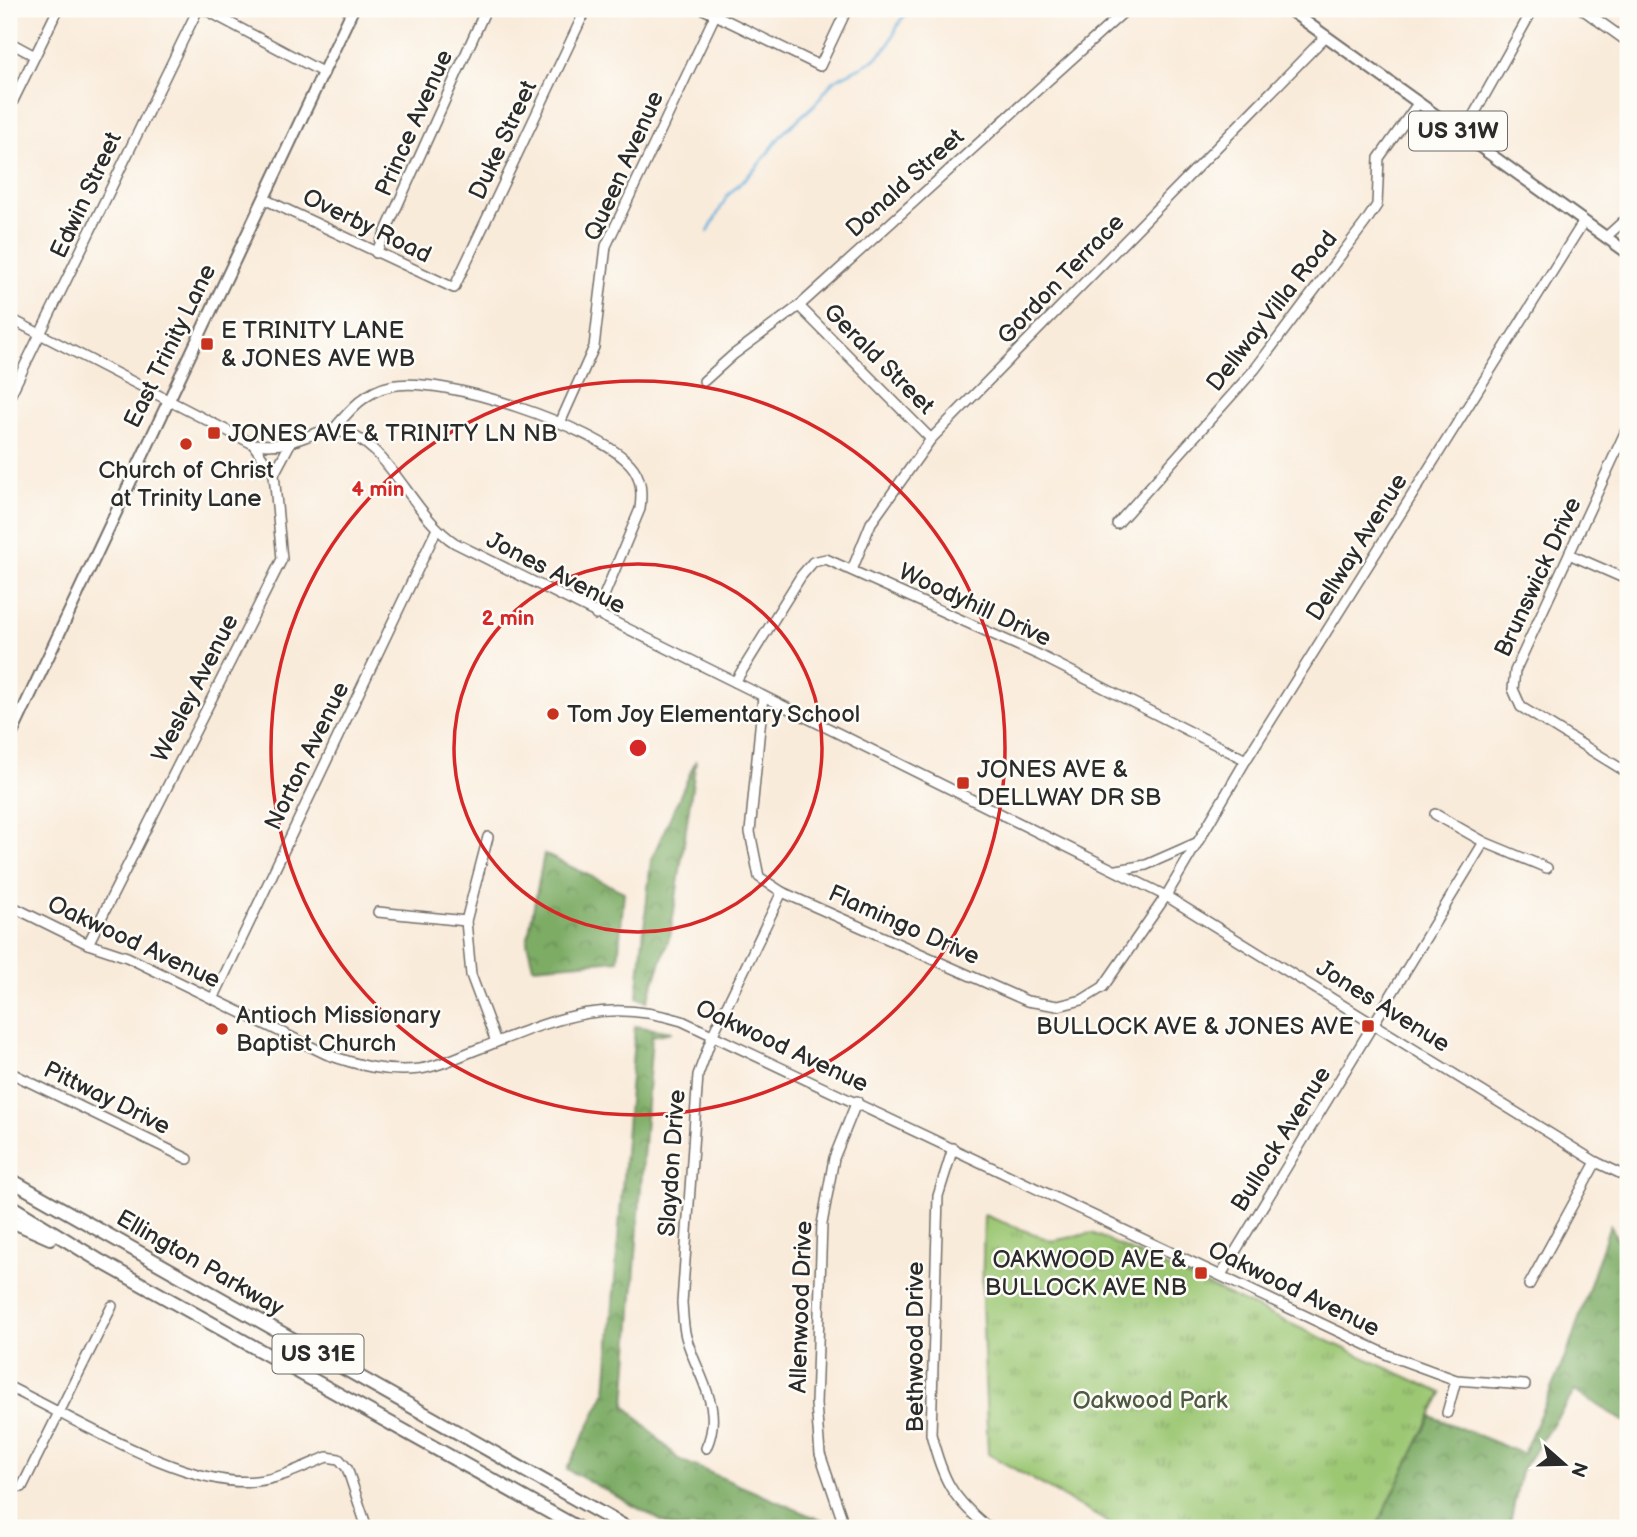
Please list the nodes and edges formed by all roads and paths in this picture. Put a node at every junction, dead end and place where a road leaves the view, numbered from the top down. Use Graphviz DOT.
graph roads {
  1 [pos="58,9"];
  2 [pos="198,9"];
  3 [pos="204,9"];
  4 [pos="353,9"];
  5 [pos="486,9"];
  6 [pos="586,9"];
  7 [pos="704,9"];
  8 [pos="848,9"];
  9 [pos="1127,9"];
  10 [pos="1288,9"];
  11 [pos="1533,9"];
  12 [pos="1582,9"];
  13 [pos="717,12"];
  14 [pos="1326,36"];
  15 [pos="1628,41"];
  16 [pos="9,42"];
  17 [pos="35,56"];
  18 [pos="324,73"];
  19 [pos="1419,102"];
  20 [pos="9,109"];
  21 [pos="1463,134"];
  22 [pos="264,199"];
  23 [pos="1628,217"];
  24 [pos="1584,222"];
  25 [pos="1606,237"];
  26 [pos="376,253"];
  27 [pos="1628,253"];
  28 [pos="454,288"];
  29 [pos="799,306"];
  30 [pos="9,318"];
  31 [pos="40,335"];
  32 [pos="704,380"];
  33 [pos="12,381"];
  34 [pos="9,398"];
  35 [pos="167,402"];
  36 [pos="559,424"];
  37 [pos="1628,426"];
  38 [pos="333,430"];
  39 [pos="931,439"];
  40 [pos="291,442"];
  41 [pos="253,444"];
  42 [pos="274,474"];
  43 [pos="1117,524"];
  44 [pos="436,531"];
  45 [pos="1571,555"];
  46 [pos="852,569"];
  47 [pos="1628,580"];
  48 [pos="596,615"];
  49 [pos="735,682"];
  50 [pos="762,696"];
  51 [pos="9,740"];
  52 [pos="1246,760"];
  53 [pos="1628,774"];
  54 [pos="1435,814"];
  55 [pos="488,837"];
  56 [pos="1198,842"];
  57 [pos="1484,842"];
  58 [pos="1547,868"];
  59 [pos="1116,870"];
  60 [pos="782,892"];
  61 [pos="1166,896"];
  62 [pos="9,905"];
  63 [pos="378,912"];
  64 [pos="466,921"];
  65 [pos="88,944"];
  66 [pos="213,999"];
  67 [pos="1374,1023"];
  68 [pos="713,1034"];
  69 [pos="496,1042"];
  70 [pos="9,1072"];
  71 [pos="857,1101"];
  72 [pos="953,1148"];
  73 [pos="188,1160"];
  74 [pos="1596,1162"];
  75 [pos="1628,1177"];
  76 [pos="9,1178"];
  77 [pos="9,1205"];
  78 [pos="9,1220"];
  79 [pos="100,1261"];
  80 [pos="1222,1275"];
  81 [pos="1529,1285"];
  82 [pos="112,1306"];
  83 [pos="1456,1380"];
  84 [pos="1525,1385"];
  85 [pos="9,1387"];
  86 [pos="60,1411"];
  87 [pos="1447,1413"];
  88 [pos="706,1448"];
  89 [pos="22,1487"];
  90 [pos="841,1516"];
  91 [pos="367,1528"];
  92 [pos="578,1528"];
  93 [pos="627,1528"];
  94 [pos="989,1528"];
  1 -- 17 [label="street"];
  2 -- 31 [label="street, Edwin Street"];
  3 -- 18 [label="street"];
  4 -- 18 [label="main road, East Trinity Lane"];
  5 -- 26 [label="street, Prince Avenue"];
  6 -- 28 [label="street, Duke Street"];
  7 -- 13 [label="street"];
  8 -- 13 [label="street"];
  9 -- 29 [label="street, Donald Street"];
  10 -- 14 [label="main road, US 31W"];
  11 -- 21 [label="street"];
  12 -- 15 [label="street"];
  13 -- 36 [label="street, Queen Avenue"];
  14 -- 19 [label="main road, US 31W"];
  14 -- 39 [label="street, Gordon Terrace"];
  16 -- 17 [label="street"];
  17 -- 20 [label="street"];
  18 -- 22 [label="main road, East Trinity Lane"];
  19 -- 21 [label="main road, US 31W"];
  19 -- 43 [label="street, Dellway Villa Road"];
  21 -- 24 [label="main road, US 31W"];
  22 -- 26 [label="street, Overby Road"];
  22 -- 35 [label="main road, East Trinity Lane"];
  23 -- 25 [label="street"];
  24 -- 25 [label="main road, US 31W"];
  24 -- 52 [label="street, Dellway Avenue"];
  25 -- 27 [label="main road, US 31W"];
  26 -- 28 [label="street, Overby Road"];
  29 -- 32 [label="street, Donald Street"];
  29 -- 39 [label="street, Gerald Street"];
  30 -- 31 [label="street"];
  31 -- 33 [label="street, Edwin Street"];
  31 -- 35 [label="street"];
  33 -- 34 [label="street, Edwin Street"];
  35 -- 41 [label="street"];
  35 -- 51 [label="main road, East Trinity Lane"];
  36 -- 38 [label="street"];
  36 -- 48 [label="street"];
  37 -- 45 [label="street, Brunswick Drive"];
  38 -- 40 [label="street"];
  38 -- 44 [label="street, Jones Avenue"];
  39 -- 46 [label="street, Gordon Terrace"];
  40 -- 41 [label="street"];
  40 -- 42 [label="street"];
  41 -- 42 [label="street, Wesley Avenue"];
  42 -- 65 [label="street, Wesley Avenue"];
  44 -- 48 [label="street, Jones Avenue"];
  44 -- 66 [label="street, Norton Avenue"];
  45 -- 47 [label="street"];
  45 -- 53 [label="street, Brunswick Drive"];
  46 -- 49 [label="street, Woodyhill Drive"];
  46 -- 52 [label="street, Woodyhill Drive"];
  48 -- 49 [label="street, Jones Avenue"];
  49 -- 50 [label="street, Jones Avenue"];
  50 -- 59 [label="street, Jones Avenue"];
  50 -- 60 [label="street, Flamingo Drive"];
  52 -- 56 [label="street, Dellway Avenue"];
  54 -- 57 [label="street"];
  55 -- 64 [label="street"];
  56 -- 59 [label="street"];
  56 -- 61 [label="street, Dellway Avenue"];
  57 -- 58 [label="street"];
  57 -- 67 [label="street, Bullock Avenue"];
  59 -- 61 [label="street, Jones Avenue"];
  60 -- 61 [label="street, Flamingo Drive"];
  60 -- 68 [label="street, Slaydon Drive"];
  61 -- 67 [label="street, Jones Avenue"];
  62 -- 65 [label="street, Oakwood Avenue"];
  63 -- 64 [label="street"];
  64 -- 69 [label="street"];
  65 -- 66 [label="street, Oakwood Avenue"];
  66 -- 69 [label="street, Oakwood Avenue"];
  67 -- 74 [label="street, Jones Avenue"];
  67 -- 80 [label="street, Bullock Avenue"];
  68 -- 69 [label="street, Oakwood Avenue"];
  68 -- 71 [label="street, Oakwood Avenue"];
  68 -- 88 [label="street, Slaydon Drive"];
  70 -- 73 [label="street, Pittway Drive"];
  71 -- 72 [label="street, Oakwood Avenue"];
  71 -- 90 [label="street, Allenwood Drive"];
  72 -- 80 [label="street, Oakwood Avenue"];
  72 -- 94 [label="street, Bethwood Drive"];
  74 -- 75 [label="street, Jones Avenue"];
  74 -- 81 [label="street"];
  76 -- 93 [label="highway, Ellington Parkway / US 31E"];
  77 -- 79 [label="highway, Ellington Parkway / US 31E"];
  78 -- 79 [label="highway"];
  79 -- 92 [label="highway, Ellington Parkway / US 31E"];
  80 -- 83 [label="street, Oakwood Avenue"];
  82 -- 86 [label="street"];
  83 -- 84 [label="street, Oakwood Avenue"];
  83 -- 87 [label="street"];
  85 -- 86 [label="street"];
  86 -- 89 [label="street"];
  86 -- 91 [label="street"];
}
